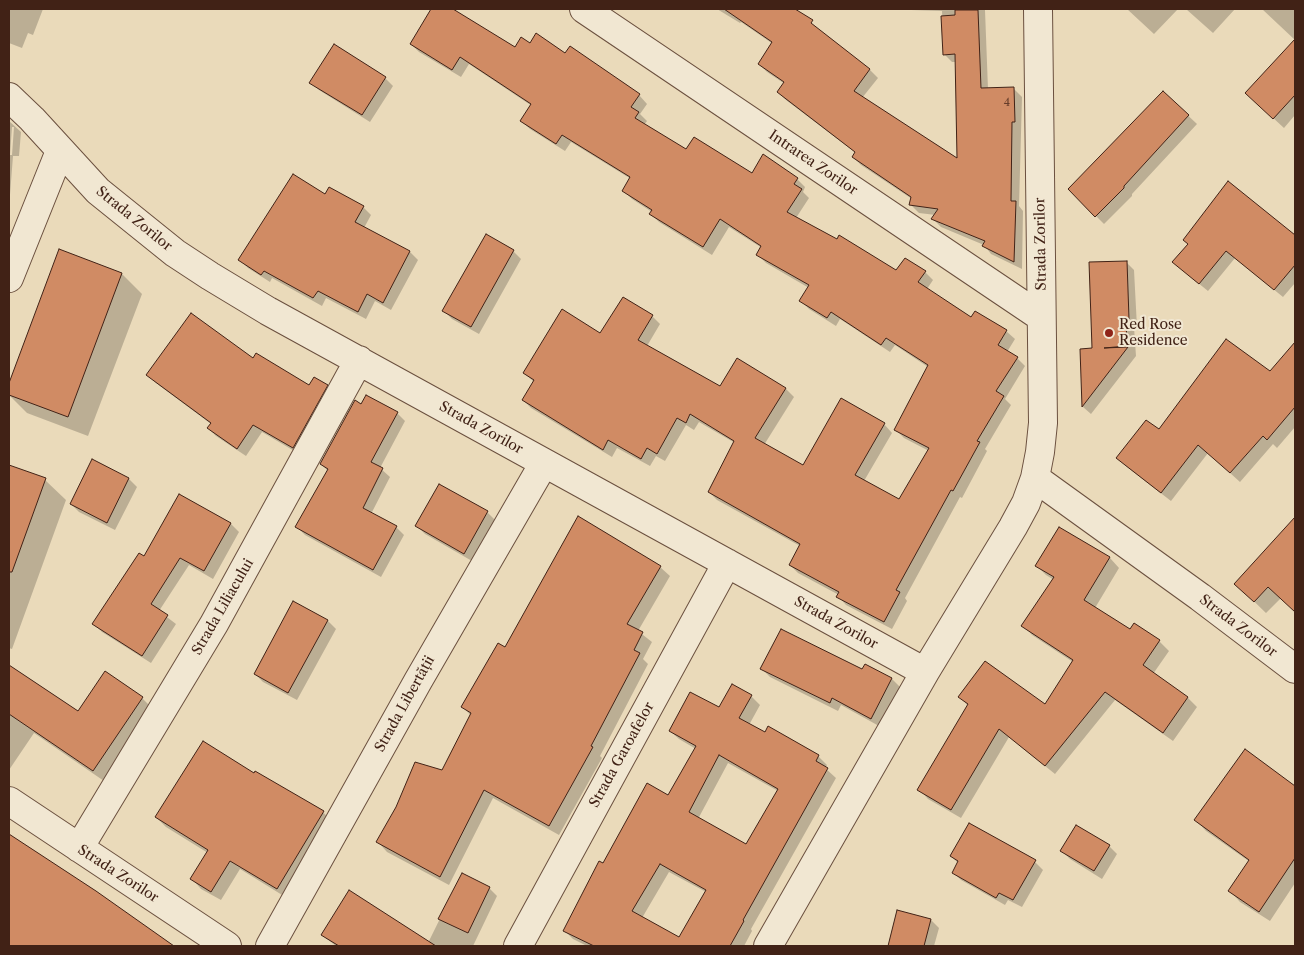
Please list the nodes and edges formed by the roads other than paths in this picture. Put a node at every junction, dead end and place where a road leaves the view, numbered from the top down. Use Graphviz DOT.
graph roads {
  1 [pos="584,9"];
  2 [pos="1038,9"];
  3 [pos="9,97"];
  4 [pos="60,150"];
  5 [pos="9,278"];
  6 [pos="1042,317"];
  7 [pos="359,360"];
  8 [pos="544,464"];
  9 [pos="1035,478"];
  10 [pos="727,563"];
  11 [pos="1295,669"];
  12 [pos="925,672"];
  13 [pos="9,801"];
  14 [pos="78,848"];
  15 [pos="227,946"];
  16 [pos="270,946"];
  17 [pos="518,946"];
  18 [pos="768,946"];
  1 -- 6 [label="street, Intrarea Zorilor"];
  2 -- 6 [label="street, Strada Zorilor"];
  3 -- 4 [label="street, Strada Zorilor"];
  4 -- 5 [label="street"];
  4 -- 7 [label="street, Strada Zorilor"];
  6 -- 9 [label="street, Strada Zorilor"];
  7 -- 8 [label="street, Strada Zorilor"];
  7 -- 14 [label="street, Strada Liliacului"];
  8 -- 10 [label="street, Strada Zorilor"];
  8 -- 16 [label="street, Strada Libertății"];
  9 -- 11 [label="street, Strada Zorilor"];
  9 -- 12 [label="street, Strada Zorilor"];
  10 -- 12 [label="street, Strada Zorilor"];
  10 -- 17 [label="street, Strada Garoafelor"];
  12 -- 18 [label="street, Strada Zorilor"];
  13 -- 14 [label="street, Strada Zorilor"];
  14 -- 15 [label="street, Strada Zorilor"];
}
